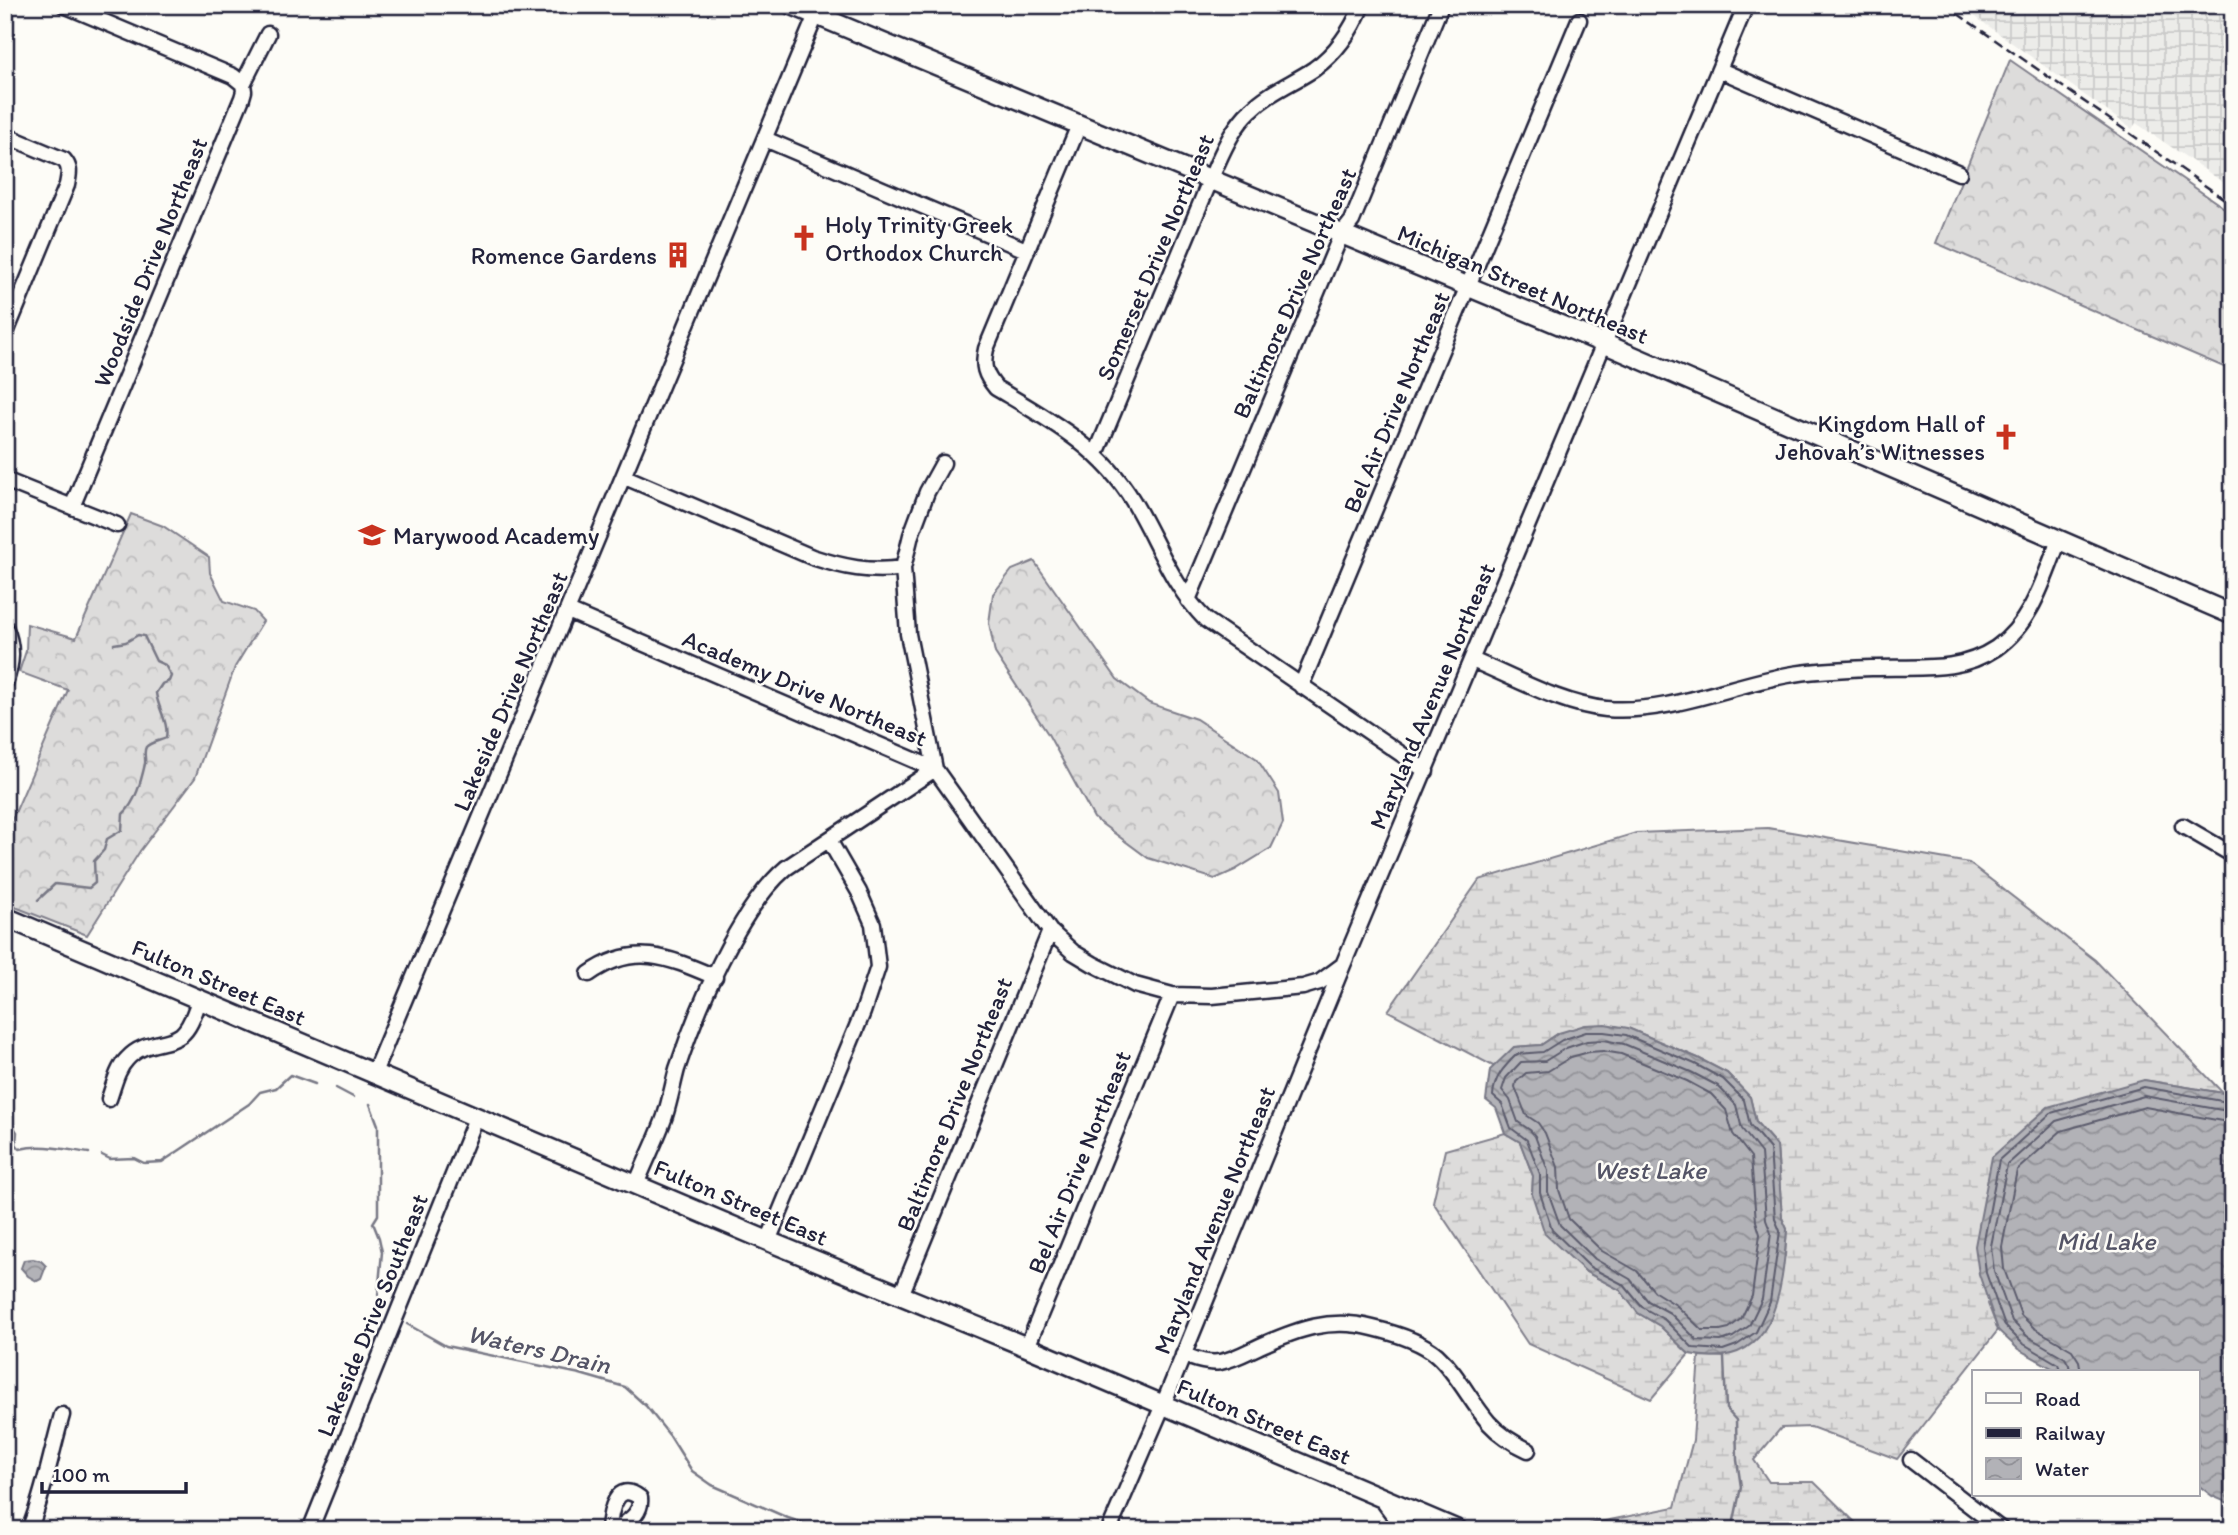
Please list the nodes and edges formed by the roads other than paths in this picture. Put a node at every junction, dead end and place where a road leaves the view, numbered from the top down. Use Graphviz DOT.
graph roads {
  1 [pos="64,5"];
  2 [pos="792,5"];
  3 [pos="1362,5"];
  4 [pos="1441,5"];
  5 [pos="1746,5"];
  6 [pos="816,15"];
  7 [pos="1579,20"];
  8 [pos="268,34"];
  9 [pos="1720,71"];
  10 [pos="243,84"];
  11 [pos="1079,125"];
  12 [pos="7,136"];
  13 [pos="765,139"];
  14 [pos="1959,173"];
  15 [pos="1211,179"];
  16 [pos="1341,235"];
  17 [pos="1026,250"];
  18 [pos="1469,287"];
  19 [pos="5,335"];
  20 [pos="1604,344"];
  21 [pos="1096,454"];
  22 [pos="943,463"];
  23 [pos="625,477"];
  24 [pos="5,480"];
  25 [pos="72,507"];
  26 [pos="117,525"];
  27 [pos="2059,540"];
  28 [pos="903,568"];
  29 [pos="1188,600"];
  30 [pos="568,611"];
  31 [pos="2233,615"];
  32 [pos="5,628"];
  33 [pos="1472,660"];
  34 [pos="5,683"];
  35 [pos="1301,686"];
  36 [pos="935,769"];
  37 [pos="1426,771"];
  38 [pos="2183,826"];
  39 [pos="829,840"];
  40 [pos="2233,855"];
  41 [pos="5,917"];
  42 [pos="1050,931"];
  43 [pos="1343,964"];
  44 [pos="589,974"];
  45 [pos="715,976"];
  46 [pos="1172,995"];
  47 [pos="199,1000"];
  48 [pos="373,1074"];
  49 [pos="109,1099"];
  50 [pos="476,1118"];
  51 [pos="636,1185"];
  52 [pos="768,1241"];
  53 [pos="901,1295"];
  54 [pos="1027,1347"];
  55 [pos="1184,1355"];
  56 [pos="1163,1405"];
  57 [pos="62,1415"];
  58 [pos="1528,1450"];
  59 [pos="1912,1460"];
  60 [pos="1382,1497"];
  61 [pos="29,1530"];
  62 [pos="310,1530"];
  63 [pos="609,1530"];
  64 [pos="616,1530"];
  65 [pos="1109,1530"];
  66 [pos="1407,1530"];
  67 [pos="1458,1530"];
  68 [pos="2002,1530"];
  1 -- 10 [label="street"];
  2 -- 6 [label="main road, Michigan Street Northeast"];
  3 -- 15 [label="street, Somerset Drive Northeast"];
  4 -- 16 [label="street, Baltimore Drive Northeast"];
  5 -- 9 [label="street, Maryland Avenue Northeast"];
  6 -- 11 [label="main road, Michigan Street Northeast"];
  6 -- 13 [label="street, Lakeside Drive Northeast"];
  7 -- 18 [label="street, Bel Air Drive Northeast"];
  8 -- 10 [label="street, Woodside Drive Northeast"];
  9 -- 14 [label="street"];
  9 -- 20 [label="street, Maryland Avenue Northeast"];
  10 -- 25 [label="street, Woodside Drive Northeast"];
  11 -- 15 [label="main road, Michigan Street Northeast"];
  11 -- 17 [label="street"];
  12 -- 19 [label="street"];
  13 -- 17 [label="street"];
  13 -- 23 [label="street, Lakeside Drive Northeast"];
  15 -- 16 [label="main road, Michigan Street Northeast"];
  15 -- 21 [label="street, Somerset Drive Northeast"];
  16 -- 18 [label="main road, Michigan Street Northeast"];
  16 -- 29 [label="street, Baltimore Drive Northeast"];
  17 -- 21 [label="street"];
  18 -- 20 [label="main road, Michigan Street Northeast"];
  18 -- 35 [label="street, Bel Air Drive Northeast"];
  20 -- 27 [label="main road, Michigan Street Northeast"];
  20 -- 33 [label="street, Maryland Avenue Northeast"];
  21 -- 29 [label="street"];
  22 -- 28 [label="street"];
  23 -- 28 [label="street"];
  23 -- 30 [label="street, Lakeside Drive Northeast"];
  24 -- 25 [label="street"];
  25 -- 26 [label="street"];
  27 -- 31 [label="main road, Michigan Street Northeast"];
  27 -- 33 [label="street"];
  28 -- 36 [label="street"];
  29 -- 35 [label="street"];
  30 -- 36 [label="street, Academy Drive Northeast"];
  30 -- 48 [label="street, Lakeside Drive Northeast"];
  32 -- 34 [label="street"];
  33 -- 37 [label="street, Maryland Avenue Northeast"];
  35 -- 37 [label="street"];
  36 -- 39 [label="street"];
  36 -- 42 [label="street, Academy Drive Northeast"];
  37 -- 43 [label="street, Maryland Avenue Northeast"];
  38 -- 40 [label="street"];
  39 -- 45 [label="street"];
  39 -- 52 [label="street"];
  41 -- 47 [label="main road, Fulton Street East"];
  42 -- 46 [label="street, Academy Drive Northeast"];
  42 -- 53 [label="street, Baltimore Drive Northeast"];
  43 -- 46 [label="street, Academy Drive Northeast"];
  43 -- 55 [label="street, Maryland Avenue Northeast"];
  44 -- 45 [label="street"];
  45 -- 51 [label="street"];
  46 -- 54 [label="street, Bel Air Drive Northeast"];
  47 -- 48 [label="main road, Fulton Street East"];
  47 -- 49 [label="street"];
  48 -- 50 [label="main road, Fulton Street East"];
  50 -- 51 [label="main road, Fulton Street East"];
  50 -- 62 [label="street, Lakeside Drive Southeast"];
  51 -- 52 [label="main road, Fulton Street East"];
  52 -- 53 [label="main road, Fulton Street East"];
  53 -- 54 [label="main road, Fulton Street East"];
  54 -- 56 [label="main road, Fulton Street East"];
  55 -- 56 [label="street, Maryland Avenue Northeast"];
  55 -- 58 [label="street"];
  56 -- 60 [label="main road, Fulton Street East"];
  56 -- 65 [label="street, Maryland Avenue Northeast"];
  57 -- 61 [label="street"];
  59 -- 68 [label="street"];
  60 -- 66 [label="main road"];
  60 -- 67 [label="main road, Fulton Street East"];
  63 -- 64 [label="street"];
}
